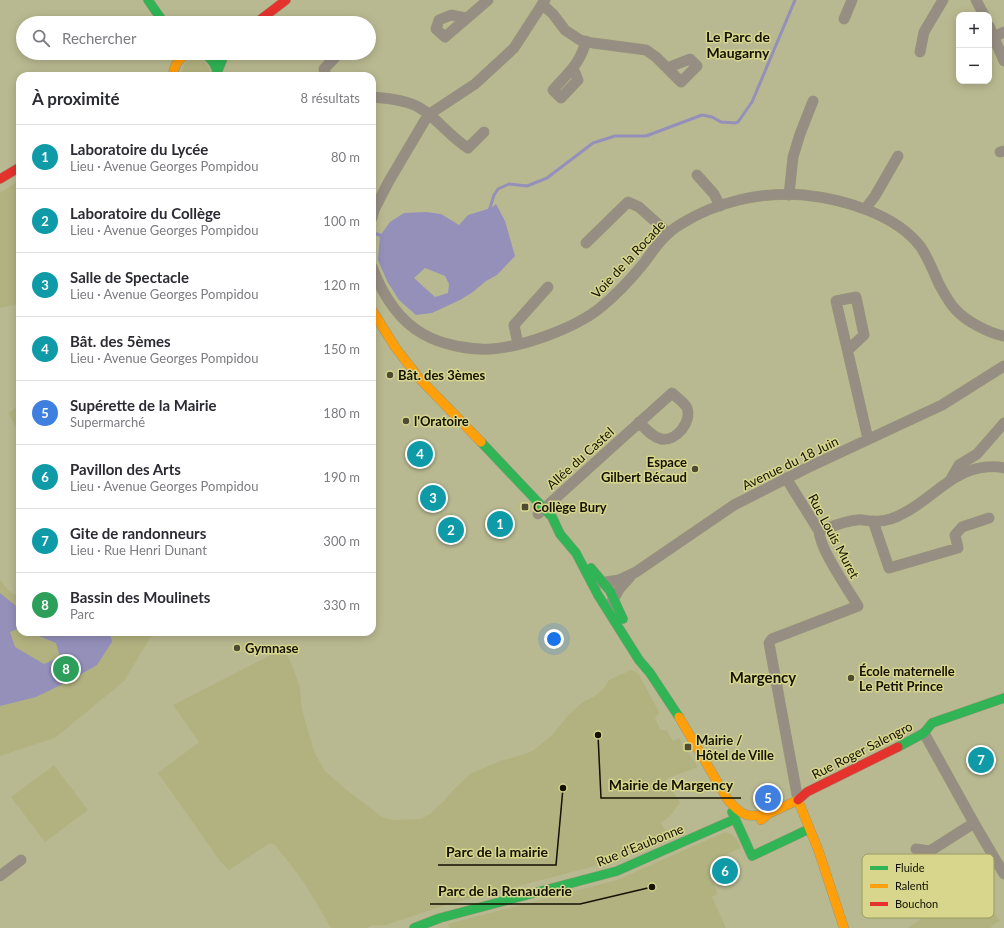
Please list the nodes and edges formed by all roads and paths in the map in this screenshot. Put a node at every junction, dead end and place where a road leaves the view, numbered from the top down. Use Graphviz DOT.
graph roads {
  1 [pos="148,0"];
  2 [pos="286,0"];
  3 [pos="488,0"];
  4 [pos="852,0"];
  5 [pos="943,0"];
  6 [pos="976,0"];
  7 [pos="544,2"];
  8 [pos="982,12"];
  9 [pos="159,16"];
  10 [pos="265,16"];
  11 [pos="466,18"];
  12 [pos="844,19"];
  13 [pos="1004,32"];
  14 [pos="992,33"];
  15 [pos="994,37"];
  16 [pos="586,41"];
  17 [pos="920,52"];
  18 [pos="177,60"];
  19 [pos="213,60"];
  20 [pos="223,60"];
  21 [pos="332,60"];
  22 [pos="1004,61"];
  23 [pos="573,68"];
  24 [pos="667,68"];
  25 [pos="172,72"];
  26 [pos="218,72"];
  27 [pos="218,72"];
  28 [pos="325,72"];
  29 [pos="376,99"];
  30 [pos="813,101"];
  31 [pos="428,115"];
  32 [pos="484,132"];
  33 [pos="898,156"];
  34 [pos="16,169"];
  35 [pos="697,175"];
  36 [pos="0,179"];
  37 [pos="789,195"];
  38 [pos="376,206"];
  39 [pos="720,206"];
  40 [pos="865,209"];
  41 [pos="668,233"];
  42 [pos="586,243"];
  43 [pos="376,277"];
  44 [pos="548,287"];
  45 [pos="376,316"];
  46 [pos="376,330"];
  47 [pos="1004,336"];
  48 [pos="518,344"];
  49 [pos="848,350"];
  50 [pos="1004,366"];
  51 [pos="640,422"];
  52 [pos="1004,423"];
  53 [pos="868,439"];
  54 [pos="977,454"];
  55 [pos="981,468"];
  56 [pos="1004,468"];
  57 [pos="786,478"];
  58 [pos="952,479"];
  59 [pos="541,511"];
  60 [pos="989,518"];
  61 [pos="873,521"];
  62 [pos="819,531"];
  63 [pos="576,553"];
  64 [pos="636,572"];
  65 [pos="602,582"];
  66 [pos="596,591"];
  67 [pos="614,598"];
  68 [pos="603,602"];
  69 [pos="650,673"];
  70 [pos="1004,698"];
  71 [pos="924,733"];
  72 [pos="728,800"];
  73 [pos="798,800"];
  74 [pos="768,814"];
  75 [pos="735,819"];
  76 [pos="974,823"];
  77 [pos="809,829"];
  78 [pos="797,834"];
  79 [pos="916,849"];
  80 [pos="992,854"];
  81 [pos="994,857"];
  82 [pos="21,860"];
  83 [pos="1004,874"];
  84 [pos="0,876"];
  85 [pos="414,928"];
  86 [pos="838,928"];
  87 [pos="844,928"];
  1 -- 9 [label="main road"];
  2 -- 10 [label="main road"];
  3 -- 11 [label="street"];
  4 -- 12 [label="street"];
  5 -- 17 [label="street"];
  6 -- 8 [label="street"];
  7 -- 16 [label="street"];
  7 -- 31 [label="street"];
  13 -- 15 [label="street"];
  14 -- 15 [label="street"];
  15 -- 22 [label="street"];
  16 -- 23 [label="street"];
  16 -- 24 [label="street"];
  18 -- 25 [label="main road"];
  19 -- 27 [label="main road"];
  20 -- 26 [label="main road"];
  21 -- 28 [label="street"];
  29 -- 31 [label="street"];
  30 -- 37 [label="street"];
  31 -- 32 [label="street"];
  31 -- 38 [label="street"];
  33 -- 40 [label="street"];
  34 -- 36 [label="main road"];
  35 -- 39 [label="street"];
  37 -- 39 [label="street, Voie de la Rocade"];
  37 -- 40 [label="street, Voie de la Rocade"];
  39 -- 41 [label="street, Voie de la Rocade"];
  40 -- 47 [label="street, Voie de la Rocade"];
  41 -- 42 [label="street"];
  41 -- 48 [label="street, Voie de la Rocade"];
  43 -- 48 [label="street, Voie de la Rocade"];
  44 -- 48 [label="street"];
  45 -- 59 [label="main road"];
  46 -- 59 [label="main road"];
  49 -- 49 [label="street"];
  49 -- 53 [label="street"];
  50 -- 53 [label="street, Avenue du 18 Juin"];
  51 -- 51 [label="street, Allée du Castel"];
  51 -- 59 [label="street, Allée du Castel"];
  52 -- 54 [label="street"];
  53 -- 57 [label="street, Avenue du 18 Juin"];
  54 -- 55 [label="street"];
  54 -- 58 [label="street"];
  55 -- 56 [label="street"];
  55 -- 58 [label="street"];
  57 -- 62 [label="street, Rue Louis Muret"];
  57 -- 64 [label="street, Avenue du 18 Juin"];
  58 -- 61 [label="street"];
  59 -- 63 [label="main road"];
  60 -- 61 [label="street"];
  61 -- 62 [label="street"];
  62 -- 73 [label="street, Rue Louis Muret"];
  63 -- 65 [label="main road"];
  63 -- 66 [label="main road"];
  64 -- 65 [label="street, Avenue du 18 Juin"];
  64 -- 67 [label="street"];
  65 -- 66 [label="street"];
  65 -- 67 [label="main road"];
  66 -- 68 [label="main road"];
  67 -- 68 [label="street"];
  67 -- 69 [label="main road"];
  68 -- 69 [label="main road"];
  69 -- 72 [label="main road"];
  70 -- 71 [label="main road, Rue Roger Salengro"];
  71 -- 73 [label="main road, Rue Roger Salengro"];
  71 -- 76 [label="street"];
  72 -- 74 [label="main road"];
  72 -- 75 [label="main road"];
  73 -- 74 [label="main road, Rue Roger Salengro"];
  73 -- 77 [label="main road"];
  74 -- 75 [label="main road"];
  75 -- 78 [label="main road"];
  75 -- 85 [label="main road, Rue d'Eaubonne"];
  76 -- 79 [label="street"];
  76 -- 80 [label="street"];
  77 -- 78 [label="main road"];
  77 -- 87 [label="main road"];
  78 -- 86 [label="main road"];
  81 -- 83 [label="street"];
  82 -- 84 [label="street"];
}
